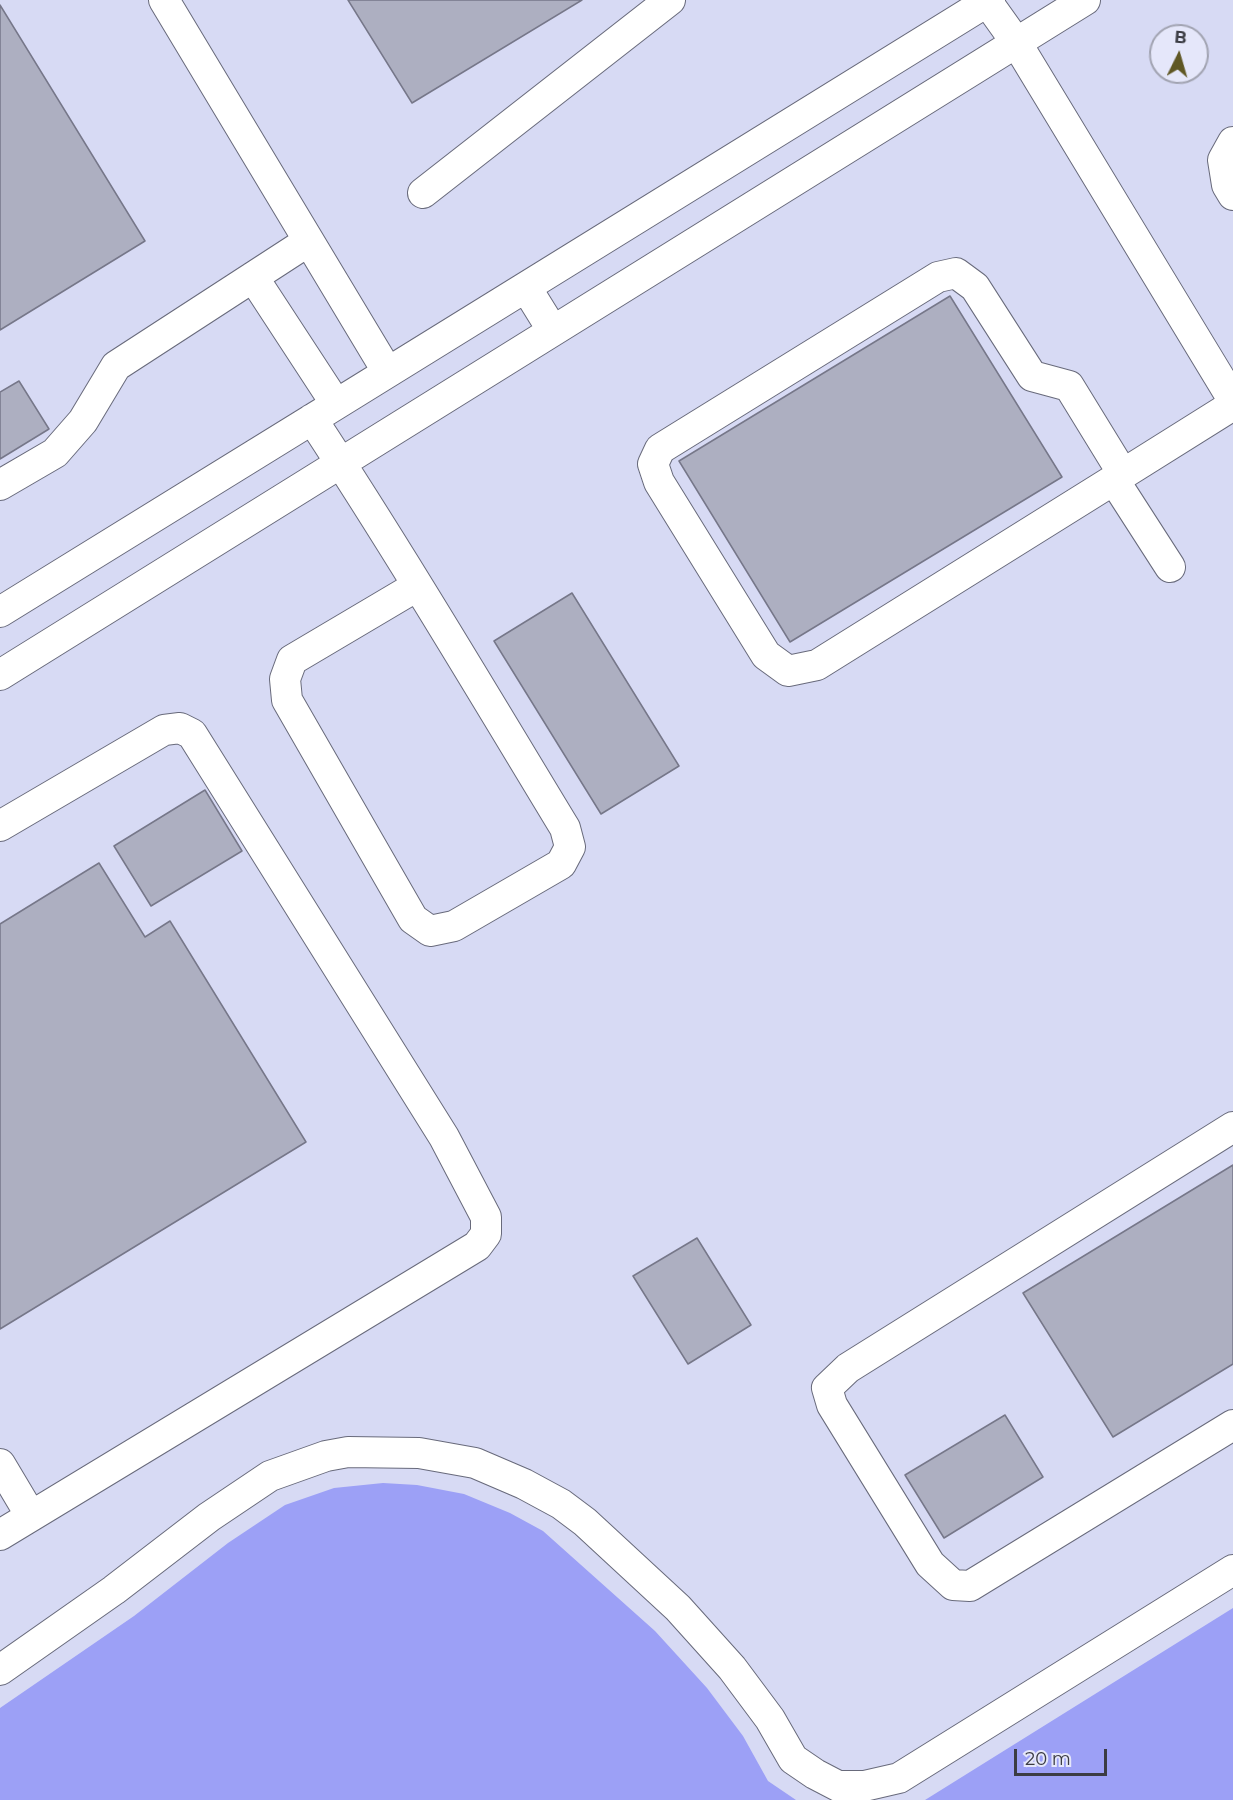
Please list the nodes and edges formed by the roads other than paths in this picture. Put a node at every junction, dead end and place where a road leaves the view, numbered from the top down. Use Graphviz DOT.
graph roads {
  1 [pos="164,0"];
  2 [pos="670,0"];
  3 [pos="1085,0"];
  4 [pos="988,1"];
  5 [pos="1016,42"];
  6 [pos="1233,142"];
  7 [pos="423,194"];
  8 [pos="1233,195"];
  9 [pos="307,242"];
  10 [pos="253,277"];
  11 [pos="527,289"];
  12 [pos="554,331"];
  13 [pos="387,371"];
  14 [pos="1233,400"];
  15 [pos="1233,405"];
  16 [pos="324,411"];
  17 [pos="341,463"];
  18 [pos="1119,477"];
  19 [pos="0,485"];
  20 [pos="1170,567"];
  21 [pos="417,586"];
  22 [pos="0,612"];
  23 [pos="0,675"];
  24 [pos="0,826"];
  25 [pos="1233,1127"];
  26 [pos="1233,1425"];
  27 [pos="0,1464"];
  28 [pos="32,1516"];
  29 [pos="0,1535"];
  30 [pos="1233,1570"];
  31 [pos="0,1670"];
  1 -- 9 [label="street"];
  2 -- 7 [label="street"];
  3 -- 5 [label="street"];
  4 -- 5 [label="street"];
  4 -- 11 [label="street"];
  5 -- 12 [label="street"];
  5 -- 14 [label="street"];
  6 -- 8 [label="street"];
  9 -- 10 [label="street"];
  9 -- 13 [label="street"];
  10 -- 16 [label="street"];
  10 -- 19 [label="street"];
  11 -- 12 [label="street"];
  11 -- 13 [label="street"];
  12 -- 17 [label="street"];
  13 -- 16 [label="street"];
  15 -- 18 [label="street"];
  16 -- 17 [label="street"];
  16 -- 22 [label="street"];
  17 -- 21 [label="street"];
  17 -- 23 [label="street"];
  18 -- 18 [label="street"];
  18 -- 20 [label="street"];
  21 -- 21 [label="street"];
  24 -- 28 [label="street"];
  25 -- 26 [label="street"];
  27 -- 28 [label="street"];
  28 -- 29 [label="street"];
  30 -- 31 [label="street"];
}
